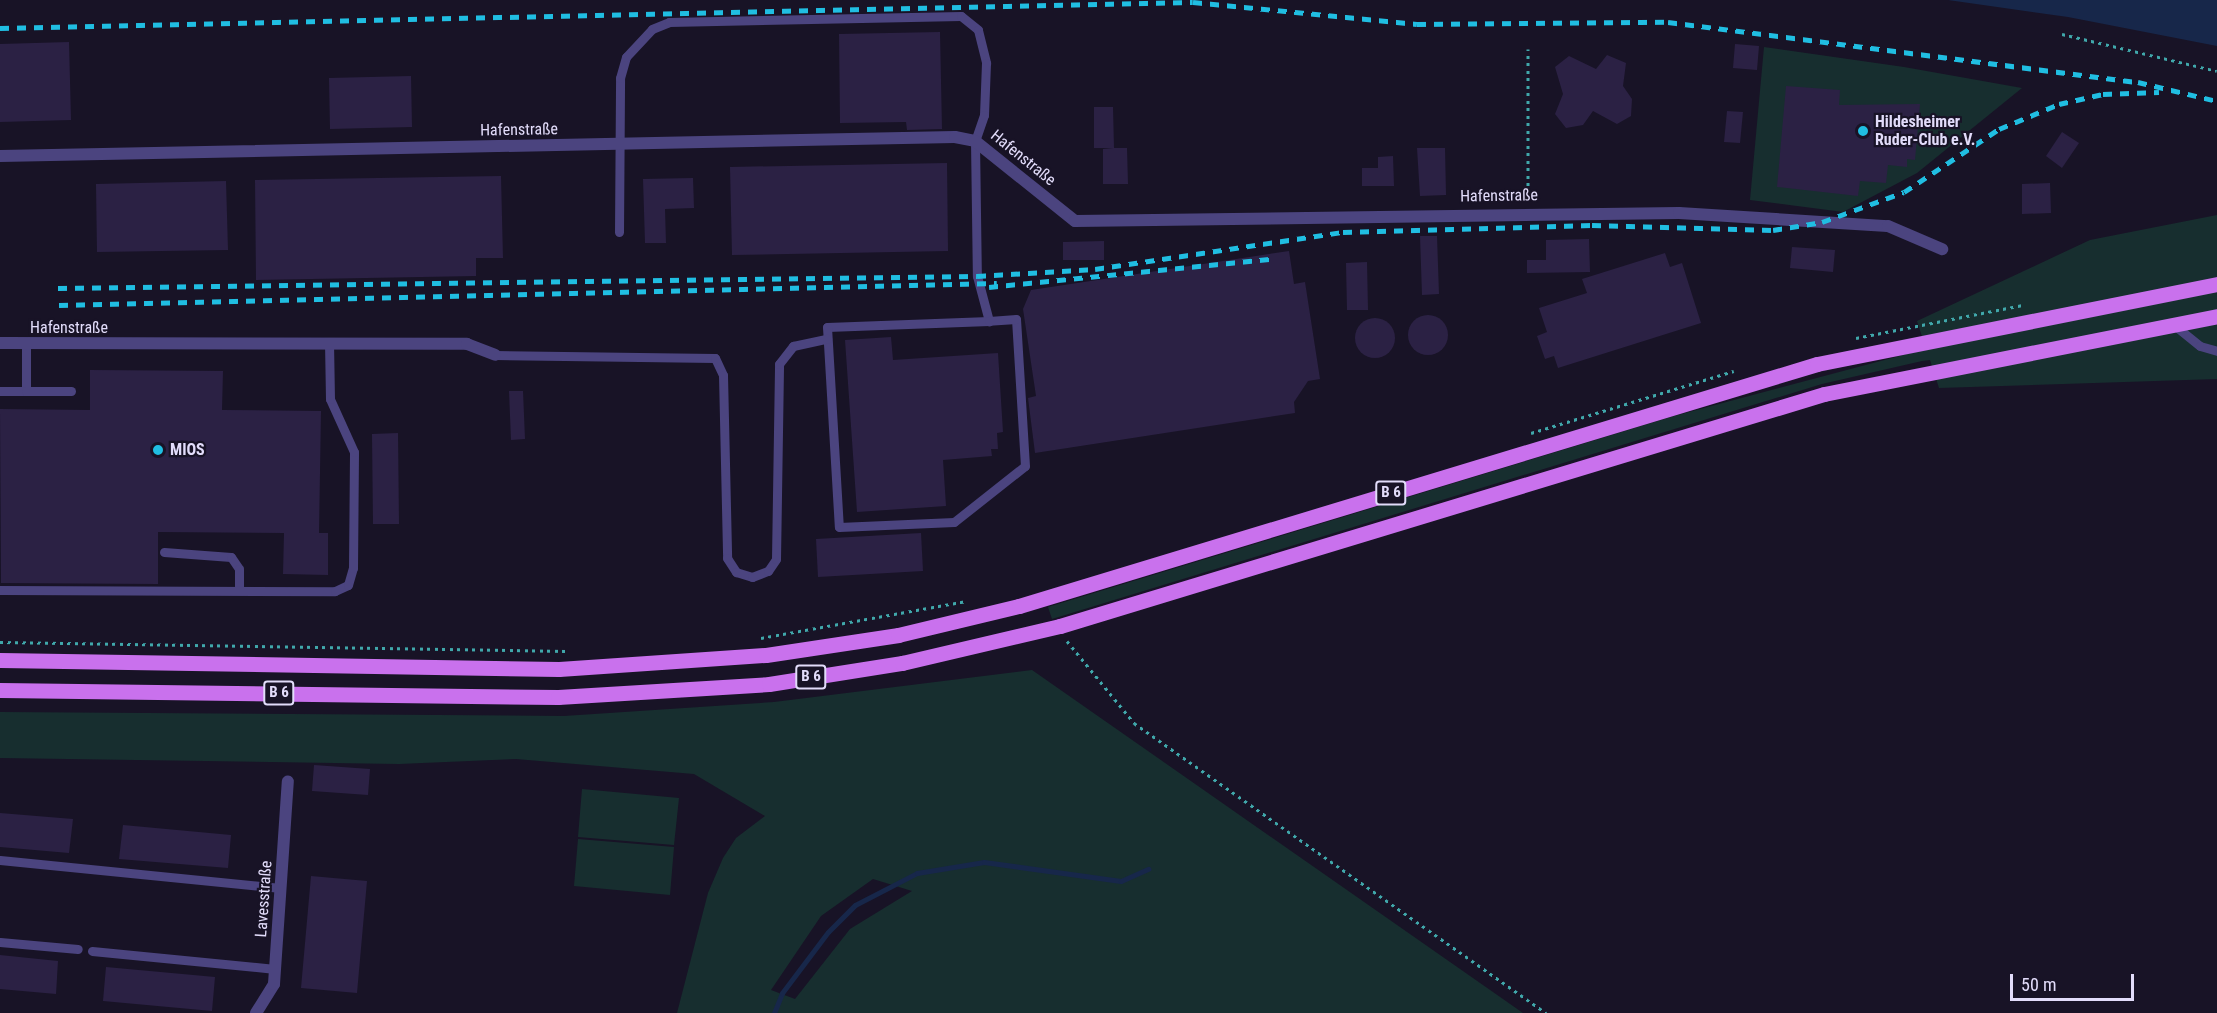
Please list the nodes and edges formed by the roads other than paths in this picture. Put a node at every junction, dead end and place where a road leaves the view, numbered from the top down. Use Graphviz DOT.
graph roads {
  1 [pos="975,141"];
  2 [pos="620,144"];
  3 [pos="0,156"];
  4 [pos="619,232"];
  5 [pos="1942,249"];
  6 [pos="2217,284"];
  7 [pos="2217,316"];
  8 [pos="989,321"];
  9 [pos="2174,325"];
  10 [pos="827,339"];
  11 [pos="0,343"];
  12 [pos="26,344"];
  13 [pos="328,344"];
  14 [pos="2217,351"];
  15 [pos="495,355"];
  16 [pos="26,390"];
  17 [pos="71,391"];
  18 [pos="0,392"];
  19 [pos="165,552"];
  20 [pos="0,590"];
  21 [pos="239,590"];
  22 [pos="0,660"];
  23 [pos="0,690"];
  24 [pos="288,781"];
  25 [pos="0,860"];
  26 [pos="281,888"];
  27 [pos="0,942"];
  28 [pos="78,949"];
  29 [pos="92,951"];
  30 [pos="275,969"];
  31 [pos="256,1013"];
  1 -- 2 [label="street, Hafenstraße"];
  1 -- 2 [label="lane"];
  1 -- 5 [label="street, Hafenstraße"];
  1 -- 8 [label="lane"];
  2 -- 3 [label="street, Hafenstraße"];
  2 -- 4 [label="lane"];
  6 -- 22 [label="main road, B 6"];
  7 -- 9 [label="main road, B 6"];
  8 -- 10 [label="lane"];
  8 -- 10 [label="lane"];
  9 -- 14 [label="lane"];
  9 -- 23 [label="main road, B 6"];
  10 -- 15 [label="lane"];
  11 -- 12 [label="street, Hafenstraße"];
  12 -- 13 [label="street, Hafenstraße"];
  12 -- 16 [label="lane"];
  13 -- 15 [label="street, Hafenstraße"];
  13 -- 21 [label="lane"];
  16 -- 17 [label="lane"];
  16 -- 18 [label="lane"];
  19 -- 21 [label="lane"];
  20 -- 21 [label="lane"];
  24 -- 26 [label="street, Lavesstraße"];
  25 -- 26 [label="lane"];
  26 -- 30 [label="street, Lavesstraße"];
  27 -- 28 [label="lane"];
  29 -- 30 [label="lane"];
  30 -- 31 [label="street, Lavesstraße"];
}
